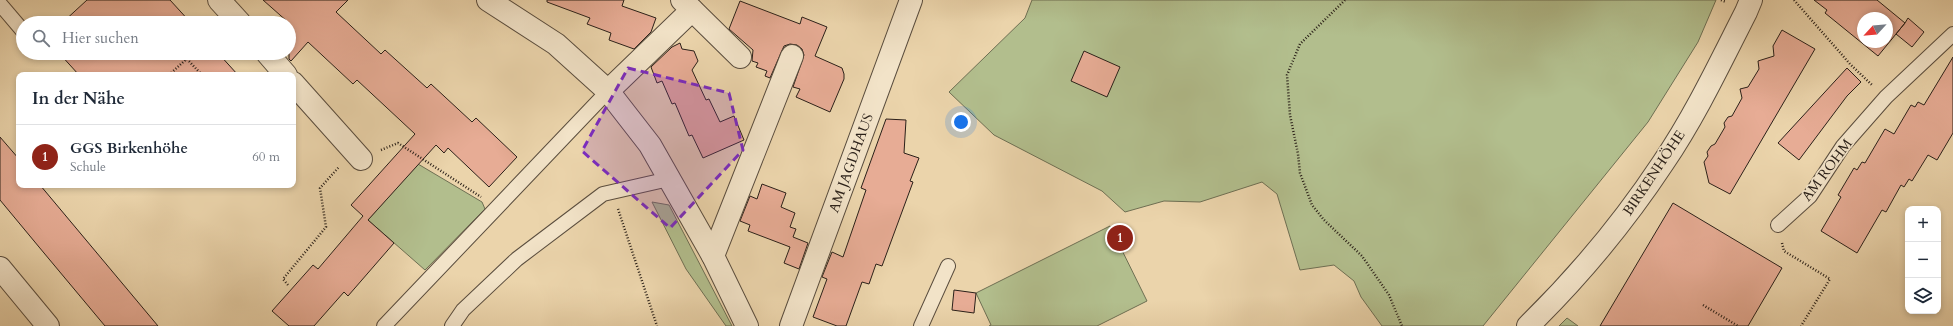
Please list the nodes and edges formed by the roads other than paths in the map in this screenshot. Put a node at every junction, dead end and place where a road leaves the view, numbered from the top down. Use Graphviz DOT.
graph roads {
  1 [pos="220,0"];
  2 [pos="488,0"];
  3 [pos="911,0"];
  4 [pos="1750,0"];
  5 [pos="0,4"];
  6 [pos="687,5"];
  7 [pos="234,16"];
  8 [pos="16,23"];
  9 [pos="1953,34"];
  10 [pos="792,56"];
  11 [pos="740,57"];
  12 [pos="273,60"];
  13 [pos="283,72"];
  14 [pos="296,85"];
  15 [pos="608,91"];
  16 [pos="357,155"];
  17 [pos="669,179"];
  18 [pos="1778,225"];
  19 [pos="713,256"];
  20 [pos="948,266"];
  21 [pos="0,268"];
  22 [pos="48,326"];
  23 [pos="384,326"];
  24 [pos="452,326"];
  25 [pos="747,326"];
  26 [pos="791,326"];
  27 [pos="921,326"];
  28 [pos="1528,326"];
  1 -- 7 [label="street"];
  2 -- 15 [label="street"];
  3 -- 26 [label="street, AM JAGDHAUS"];
  4 -- 28 [label="street, BIRKENHÖHE"];
  5 -- 8 [label="lane"];
  6 -- 11 [label="street"];
  6 -- 15 [label="street"];
  9 -- 18 [label="lane, AM ROHM"];
  10 -- 19 [label="street"];
  12 -- 13 [label="street"];
  14 -- 16 [label="street"];
  15 -- 17 [label="street"];
  15 -- 23 [label="lane"];
  17 -- 19 [label="street"];
  17 -- 24 [label="lane"];
  19 -- 25 [label="street"];
  20 -- 27 [label="lane"];
  21 -- 22 [label="street"];
}
